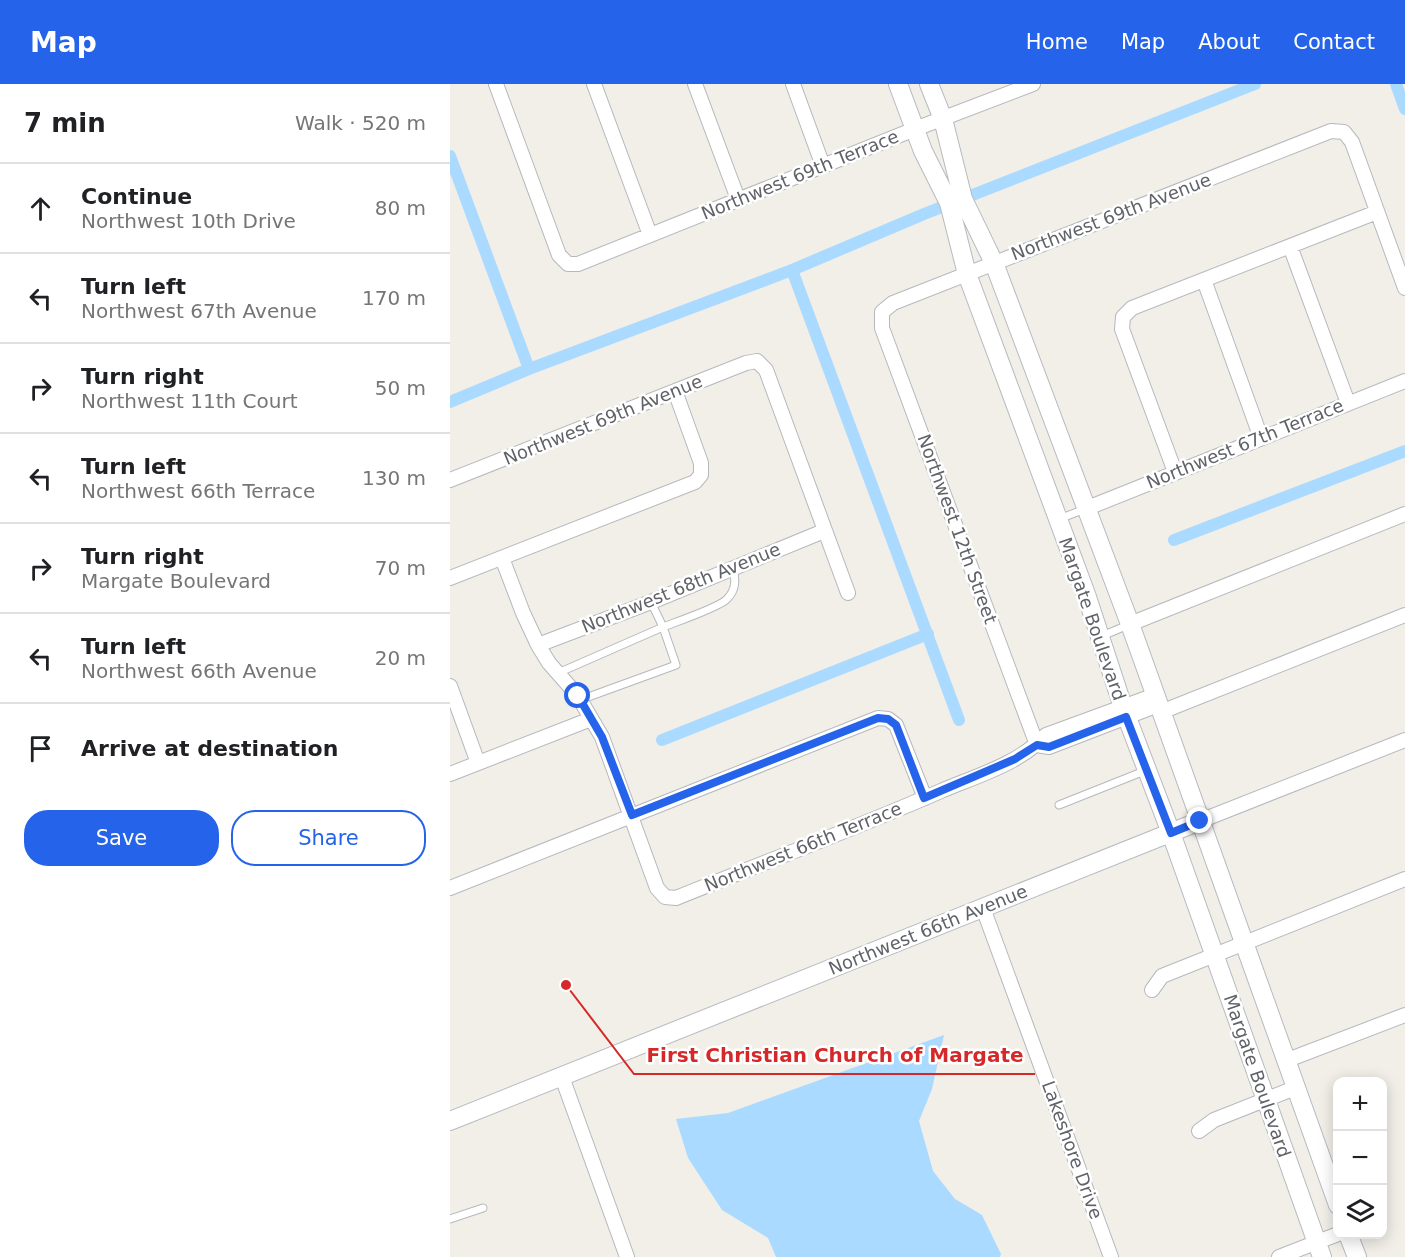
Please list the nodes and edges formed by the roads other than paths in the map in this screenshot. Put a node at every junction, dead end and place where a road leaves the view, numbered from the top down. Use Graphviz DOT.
graph roads {
  1 [pos="496,84"];
  2 [pos="594,84"];
  3 [pos="695,84"];
  4 [pos="793,84"];
  5 [pos="898,84"];
  6 [pos="929,84"];
  7 [pos="1033,84"];
  8 [pos="943,119"];
  9 [pos="915,129"];
  10 [pos="823,166"];
  11 [pos="952,192"];
  12 [pos="738,199"];
  13 [pos="959,211"];
  14 [pos="1377,212"];
  15 [pos="650,235"];
  16 [pos="1290,246"];
  17 [pos="994,263"];
  18 [pos="967,274"];
  19 [pos="1204,280"];
  20 [pos="1405,288"];
  21 [pos="882,312"];
  22 [pos="1405,381"];
  23 [pos="675,391"];
  24 [pos="1348,403"];
  25 [pos="1261,438"];
  26 [pos="1175,472"];
  27 [pos="450,480"];
  28 [pos="1085,509"];
  29 [pos="1405,514"];
  30 [pos="1058,519"];
  31 [pos="824,531"];
  32 [pos="502,558"];
  33 [pos="733,567"];
  34 [pos="450,578"];
  35 [pos="848,593"];
  36 [pos="651,602"];
  37 [pos="1405,615"];
  38 [pos="1130,624"];
  39 [pos="663,627"];
  40 [pos="1100,636"];
  41 [pos="538,645"];
  42 [pos="558,673"];
  43 [pos="450,686"];
  44 [pos="580,700"];
  45 [pos="1158,704"];
  46 [pos="1124,712"];
  47 [pos="591,718"];
  48 [pos="1405,740"];
  49 [pos="1037,745"];
  50 [pos="478,763"];
  51 [pos="1147,770"];
  52 [pos="450,774"];
  53 [pos="924,798"];
  54 [pos="1059,805"];
  55 [pos="632,815"];
  56 [pos="1200,821"];
  57 [pos="1171,833"];
  58 [pos="1405,879"];
  59 [pos="450,888"];
  60 [pos="983,908"];
  61 [pos="1244,944"];
  62 [pos="1215,955"];
  63 [pos="1152,990"];
  64 [pos="1405,1015"];
  65 [pos="1285,1061"];
  66 [pos="562,1077"];
  67 [pos="1295,1088"];
  68 [pos="1265,1100"];
  69 [pos="450,1121"];
  70 [pos="1199,1131"];
  71 [pos="1333,1191"];
  72 [pos="483,1208"];
  73 [pos="450,1219"];
  74 [pos="1333,1238"];
  75 [pos="1350,1239"];
  76 [pos="1320,1250"];
  77 [pos="627,1257"];
  78 [pos="1111,1257"];
  79 [pos="1279,1257"];
  80 [pos="1357,1257"];
  1 -- 15 [label="street, Northwest 69th Terrace"];
  2 -- 15 [label="street"];
  3 -- 12 [label="street"];
  4 -- 10 [label="street"];
  5 -- 9 [label="street, Margate Boulevard"];
  6 -- 8 [label="street, Margate Boulevard"];
  7 -- 8 [label="street, Northwest 69th Terrace"];
  8 -- 9 [label="street, Northwest 69th Terrace"];
  8 -- 11 [label="street, Margate Boulevard"];
  9 -- 10 [label="street, Northwest 69th Terrace"];
  9 -- 11 [label="street, Margate Boulevard"];
  10 -- 12 [label="street, Northwest 69th Terrace"];
  11 -- 13 [label="street, Margate Boulevard"];
  12 -- 15 [label="street, Northwest 69th Terrace"];
  13 -- 17 [label="street, Margate Boulevard"];
  13 -- 18 [label="street, Margate Boulevard"];
  14 -- 16 [label="street"];
  14 -- 17 [label="street, Northwest 69th Avenue"];
  14 -- 20 [label="street"];
  16 -- 19 [label="street"];
  16 -- 24 [label="street"];
  17 -- 18 [label="street, Northwest 69th Avenue"];
  17 -- 28 [label="street, Margate Boulevard"];
  18 -- 21 [label="street, Northwest 69th Avenue"];
  18 -- 30 [label="street, Margate Boulevard"];
  19 -- 25 [label="street"];
  19 -- 26 [label="street"];
  21 -- 49 [label="street, Northwest 12th Street"];
  22 -- 24 [label="street, Northwest 67th Terrace"];
  23 -- 27 [label="street, Northwest 69th Avenue"];
  23 -- 31 [label="street, Northwest 69th Avenue"];
  23 -- 32 [label="street"];
  24 -- 25 [label="street, Northwest 67th Terrace"];
  25 -- 26 [label="street, Northwest 67th Terrace"];
  26 -- 28 [label="street, Northwest 67th Terrace"];
  28 -- 30 [label="lane"];
  28 -- 38 [label="street, Margate Boulevard"];
  29 -- 38 [label="street"];
  30 -- 40 [label="street, Margate Boulevard"];
  31 -- 33 [label="street, Northwest 68th Avenue"];
  31 -- 35 [label="street"];
  32 -- 34 [label="street"];
  32 -- 41 [label="street"];
  33 -- 36 [label="street, Northwest 68th Avenue"];
  33 -- 39 [label="lane"];
  36 -- 39 [label="lane"];
  36 -- 41 [label="street, Northwest 68th Avenue"];
  37 -- 45 [label="street, Northwest 66th Terrace"];
  38 -- 40 [label="lane"];
  38 -- 45 [label="street, Margate Boulevard"];
  39 -- 42 [label="lane"];
  39 -- 44 [label="lane"];
  40 -- 46 [label="street, Margate Boulevard"];
  41 -- 42 [label="street"];
  42 -- 44 [label="street"];
  43 -- 50 [label="street"];
  44 -- 47 [label="street"];
  45 -- 46 [label="street, Northwest 66th Terrace"];
  45 -- 56 [label="street, Margate Boulevard"];
  46 -- 49 [label="street, Northwest 66th Terrace"];
  46 -- 51 [label="street, Margate Boulevard"];
  47 -- 50 [label="street"];
  47 -- 55 [label="street"];
  48 -- 56 [label="street, Northwest 66th Avenue"];
  49 -- 53 [label="street, Northwest 66th Terrace"];
  50 -- 52 [label="street"];
  51 -- 54 [label="lane"];
  51 -- 57 [label="street, Margate Boulevard"];
  53 -- 55 [label="street"];
  53 -- 55 [label="street, Northwest 66th Terrace"];
  55 -- 59 [label="street"];
  56 -- 57 [label="street, Northwest 66th Avenue"];
  56 -- 61 [label="street, Margate Boulevard"];
  57 -- 60 [label="street, Northwest 66th Avenue"];
  57 -- 62 [label="street, Margate Boulevard"];
  58 -- 61 [label="street"];
  60 -- 66 [label="street, Northwest 66th Avenue"];
  60 -- 78 [label="street, Lakeshore Drive"];
  61 -- 62 [label="street"];
  61 -- 65 [label="street, Margate Boulevard"];
  62 -- 63 [label="street"];
  62 -- 68 [label="street, Margate Boulevard"];
  64 -- 65 [label="street"];
  65 -- 67 [label="street, Margate Boulevard"];
  66 -- 69 [label="street, Northwest 66th Avenue"];
  66 -- 77 [label="street"];
  67 -- 68 [label="street"];
  67 -- 71 [label="street, Margate Boulevard"];
  68 -- 70 [label="street"];
  68 -- 76 [label="street, Margate Boulevard"];
  72 -- 73 [label="lane"];
  74 -- 76 [label="street"];
  75 -- 80 [label="street"];
  76 -- 79 [label="street"];
}
